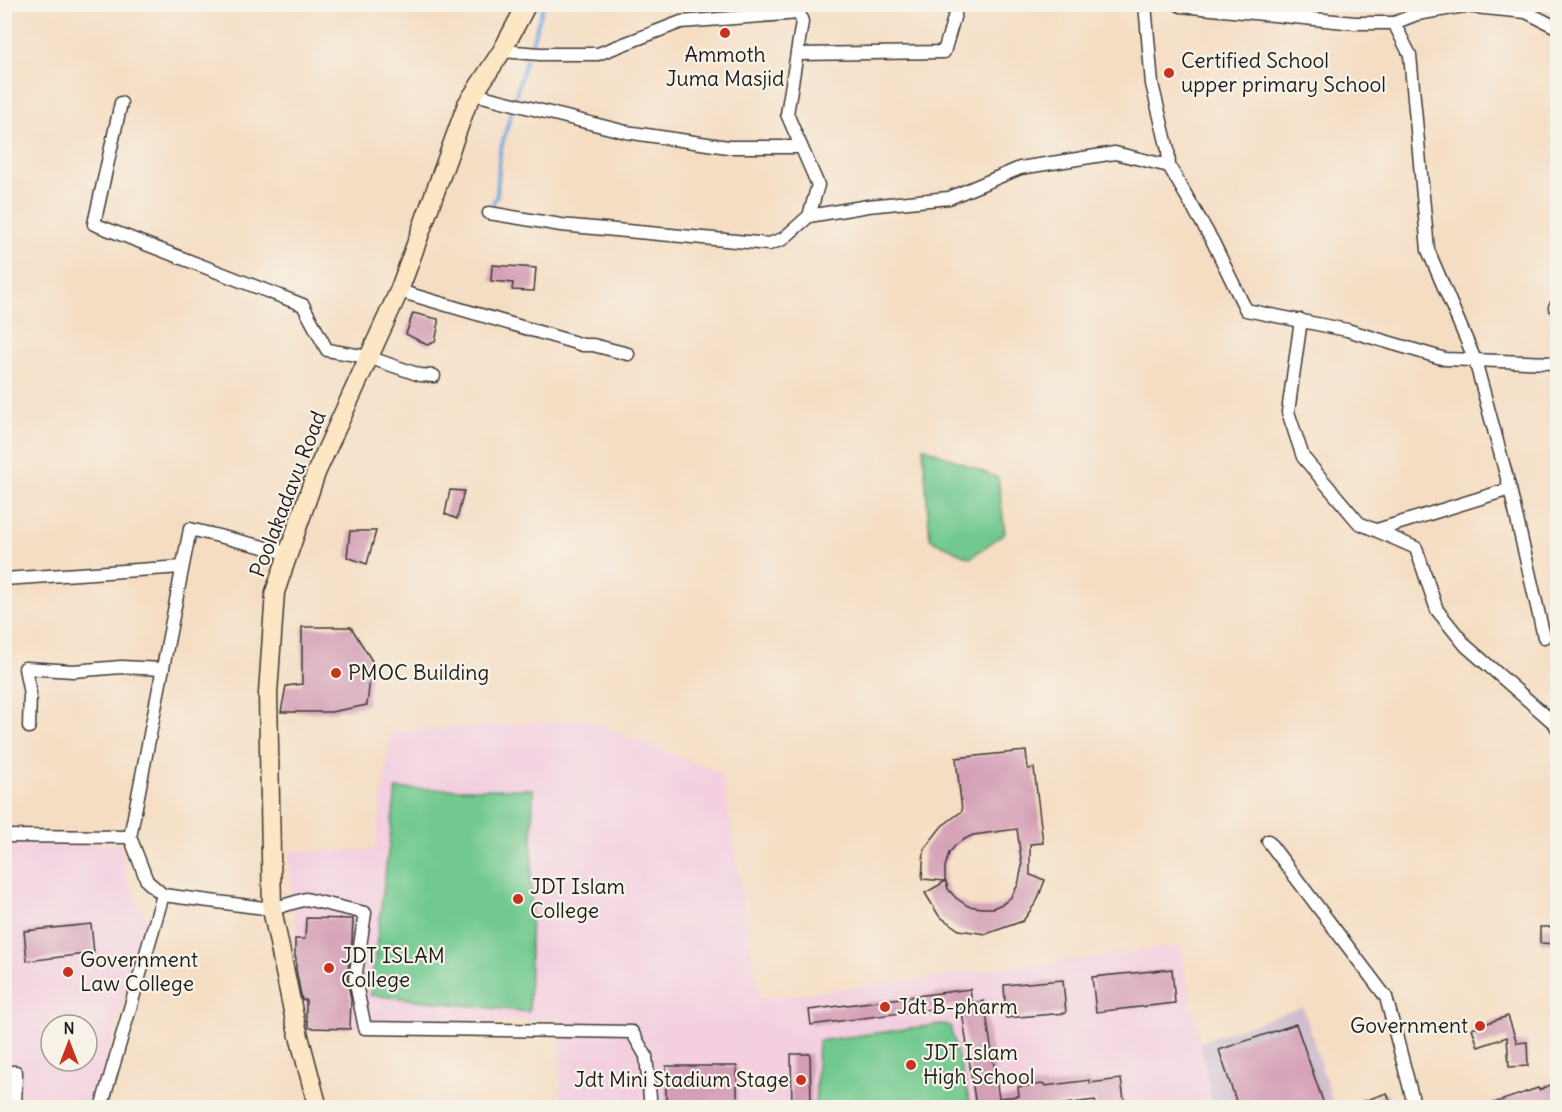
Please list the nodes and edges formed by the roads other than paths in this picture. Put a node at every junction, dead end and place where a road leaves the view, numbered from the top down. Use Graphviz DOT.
graph roads {
  1 [pos="527,4"];
  2 [pos="956,4"];
  3 [pos="1145,4"];
  4 [pos="1178,4"];
  5 [pos="798,9"];
  6 [pos="1250,9"];
  7 [pos="1394,23"];
  8 [pos="1557,28"];
  9 [pos="502,51"];
  10 [pos="797,54"];
  11 [pos="474,94"];
  12 [pos="121,104"];
  13 [pos="801,147"];
  14 [pos="1169,166"];
  15 [pos="489,213"];
  16 [pos="809,216"];
  17 [pos="399,291"];
  18 [pos="1301,320"];
  19 [pos="628,354"];
  20 [pos="368,357"];
  21 [pos="1475,360"];
  22 [pos="1557,361"];
  23 [pos="434,376"];
  24 [pos="1510,489"];
  25 [pos="1377,531"];
  26 [pos="288,553"];
  27 [pos="182,567"];
  28 [pos="4,579"];
  29 [pos="1544,637"];
  30 [pos="163,669"];
  31 [pos="1556,725"];
  32 [pos="29,727"];
  33 [pos="4,836"];
  34 [pos="130,837"];
  35 [pos="1268,841"];
  36 [pos="164,895"];
  37 [pos="272,909"];
  38 [pos="4,1072"];
  39 [pos="15,1107"];
  40 [pos="101,1107"];
  41 [pos="318,1107"];
  42 [pos="651,1107"];
  43 [pos="1415,1107"];
  1 -- 9 [label="street, Poolakadavu Road"];
  2 -- 10 [label="street"];
  3 -- 14 [label="street"];
  4 -- 6 [label="street"];
  5 -- 9 [label="street"];
  5 -- 10 [label="street"];
  6 -- 7 [label="street"];
  7 -- 8 [label="street"];
  7 -- 21 [label="street"];
  9 -- 11 [label="street, Poolakadavu Road"];
  10 -- 13 [label="street"];
  11 -- 13 [label="street"];
  11 -- 17 [label="street, Poolakadavu Road"];
  12 -- 20 [label="street"];
  13 -- 16 [label="street"];
  14 -- 16 [label="street"];
  14 -- 18 [label="street"];
  15 -- 16 [label="street"];
  17 -- 19 [label="street"];
  17 -- 20 [label="street, Poolakadavu Road"];
  18 -- 21 [label="street"];
  18 -- 25 [label="street"];
  20 -- 23 [label="street"];
  20 -- 26 [label="street, Poolakadavu Road"];
  21 -- 22 [label="street"];
  21 -- 24 [label="street"];
  24 -- 25 [label="street"];
  24 -- 29 [label="street"];
  25 -- 31 [label="street"];
  26 -- 27 [label="street"];
  26 -- 37 [label="street, Poolakadavu Road"];
  27 -- 28 [label="street"];
  27 -- 30 [label="street"];
  30 -- 32 [label="street"];
  30 -- 34 [label="street"];
  33 -- 34 [label="street"];
  34 -- 36 [label="street"];
  35 -- 43 [label="street"];
  36 -- 37 [label="street"];
  36 -- 40 [label="street"];
  37 -- 41 [label="street, Poolakadavu Road"];
  37 -- 42 [label="street"];
  38 -- 39 [label="street"];
}
